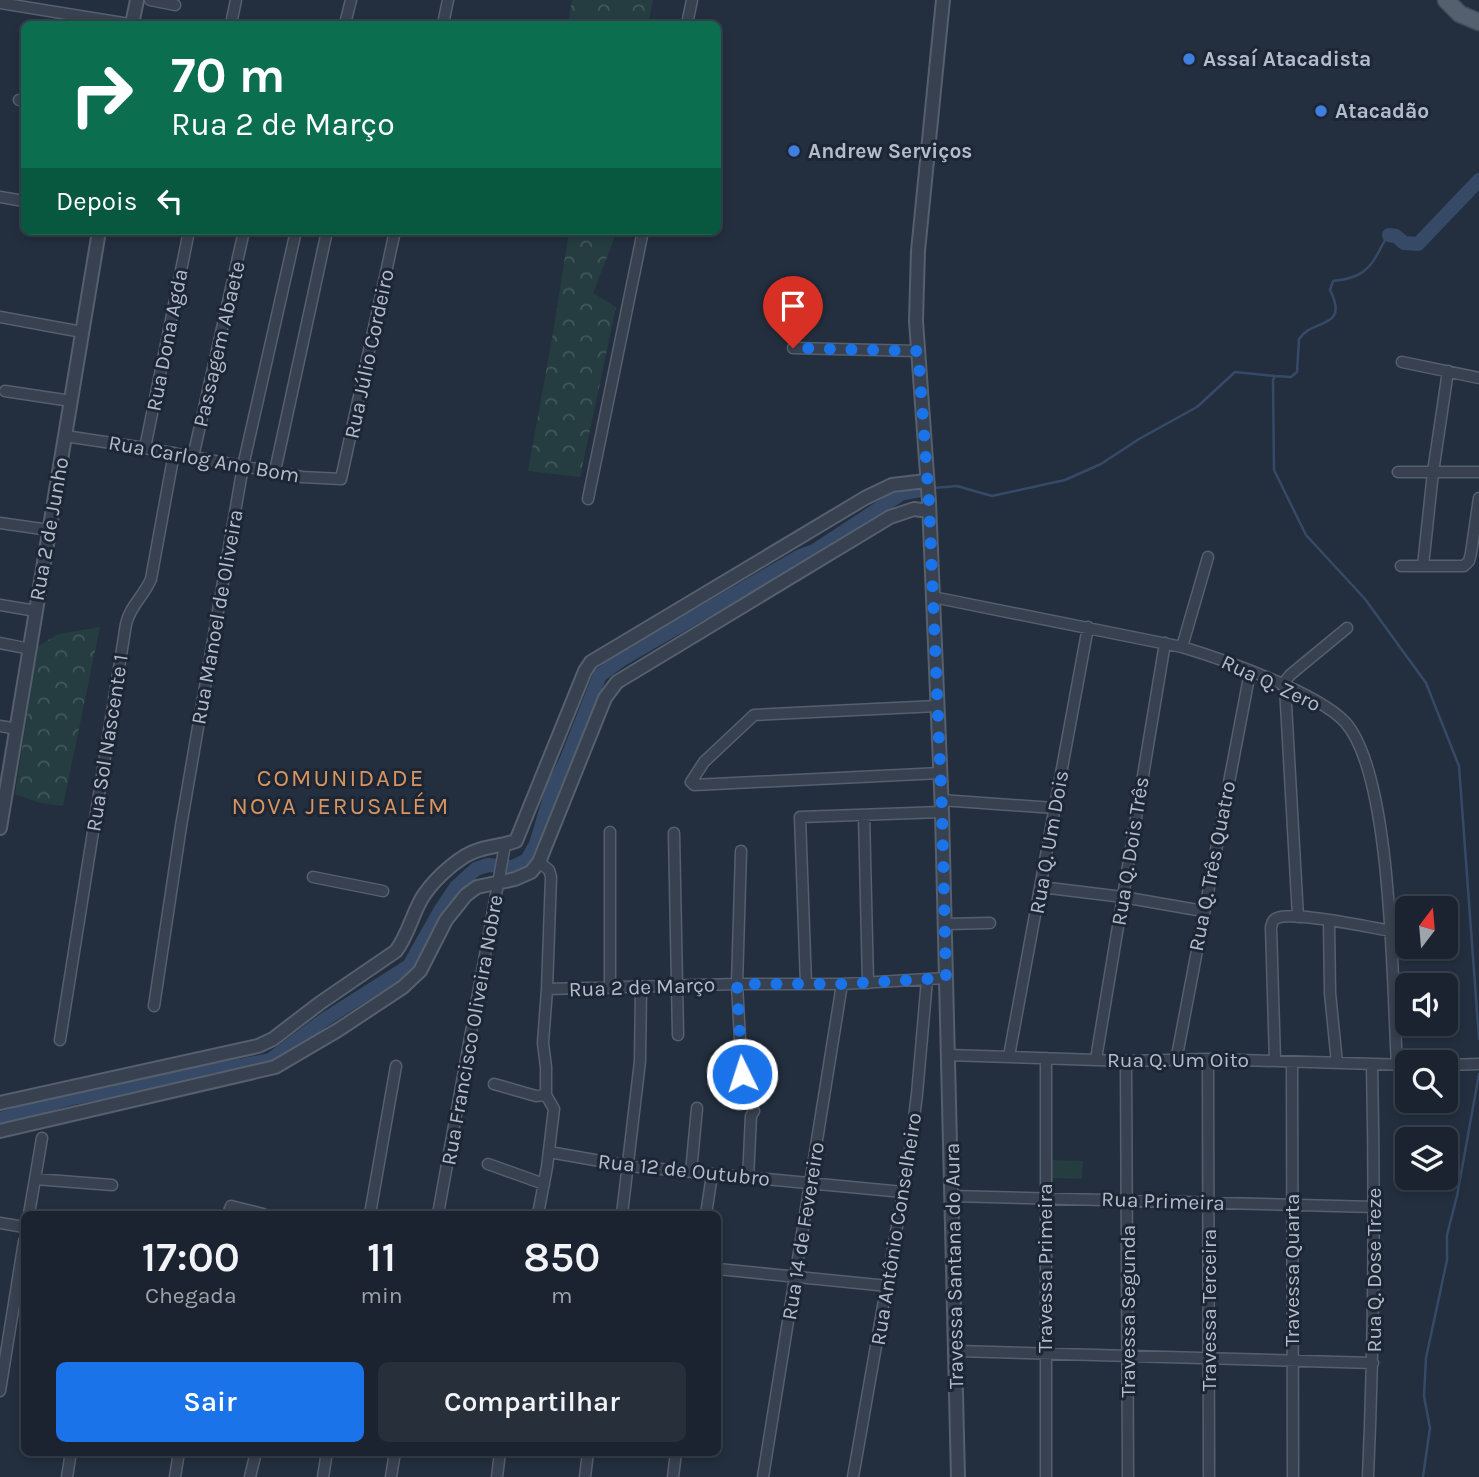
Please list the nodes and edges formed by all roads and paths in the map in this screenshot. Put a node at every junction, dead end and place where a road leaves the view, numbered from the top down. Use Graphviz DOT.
graph roads {
  1 [pos="137,0"];
  2 [pos="150,0"];
  3 [pos="236,0"];
  4 [pos="351,0"];
  5 [pos="448,0"];
  6 [pos="692,0"];
  7 [pos="943,0"];
  8 [pos="1446,0"];
  9 [pos="0,3"];
  10 [pos="175,5"];
  11 [pos="111,21"];
  12 [pos="131,21"];
  13 [pos="232,21"];
  14 [pos="346,21"];
  15 [pos="444,21"];
  16 [pos="688,21"];
  17 [pos="1479,22"];
  18 [pos="0,197"];
  19 [pos="21,200"];
  20 [pos="98,235"];
  21 [pos="188,235"];
  22 [pos="243,235"];
  23 [pos="295,235"];
  24 [pos="326,235"];
  25 [pos="395,235"];
  26 [pos="642,235"];
  27 [pos="0,317"];
  28 [pos="82,332"];
  29 [pos="793,348"];
  30 [pos="918,351"];
  31 [pos="1402,362"];
  32 [pos="1448,371"];
  33 [pos="1479,378"];
  34 [pos="5,391"];
  35 [pos="71,401"];
  36 [pos="65,436"];
  37 [pos="145,448"];
  38 [pos="174,453"];
  39 [pos="193,457"];
  40 [pos="243,466"];
  41 [pos="275,471"];
  42 [pos="1398,472"];
  43 [pos="1433,472"];
  44 [pos="1479,472"];
  45 [pos="342,478"];
  46 [pos="926,482"];
  47 [pos="1479,498"];
  48 [pos="588,499"];
  49 [pos="929,506"];
  50 [pos="0,523"];
  51 [pos="49,530"];
  52 [pos="1208,557"];
  53 [pos="1401,566"];
  54 [pos="1423,566"];
  55 [pos="933,597"];
  56 [pos="0,605"];
  57 [pos="36,611"];
  58 [pos="1088,627"];
  59 [pos="1347,628"];
  60 [pos="0,643"];
  61 [pos="1165,643"];
  62 [pos="1182,647"];
  63 [pos="30,649"];
  64 [pos="1250,672"];
  65 [pos="1283,686"];
  66 [pos="937,706"];
  67 [pos="0,726"];
  68 [pos="17,729"];
  69 [pos="941,773"];
  70 [pos="942,806"];
  71 [pos="1054,808"];
  72 [pos="864,815"];
  73 [pos="0,828"];
  74 [pos="610,832"];
  75 [pos="674,833"];
  76 [pos="505,845"];
  77 [pos="741,851"];
  78 [pos="540,862"];
  79 [pos="313,877"];
  80 [pos="499,877"];
  81 [pos="1041,887"];
  82 [pos="383,891"];
  83 [pos="1122,897"];
  84 [pos="1203,911"];
  85 [pos="1298,917"];
  86 [pos="1329,922"];
  87 [pos="990,923"];
  88 [pos="945,925"];
  89 [pos="1391,931"];
  90 [pos="946,978"];
  91 [pos="927,980"];
  92 [pos="867,983"];
  93 [pos="737,984"];
  94 [pos="806,984"];
  95 [pos="842,984"];
  96 [pos="676,986"];
  97 [pos="610,988"];
  98 [pos="641,988"];
  99 [pos="547,989"];
  100 [pos="154,1006"];
  101 [pos="678,1035"];
  102 [pos="60,1040"];
  103 [pos="1401,1050"];
  104 [pos="948,1055"];
  105 [pos="1009,1056"];
  106 [pos="1046,1058"];
  107 [pos="1096,1059"];
  108 [pos="1208,1059"];
  109 [pos="1176,1060"];
  110 [pos="1126,1061"];
  111 [pos="1275,1061"];
  112 [pos="1292,1063"];
  113 [pos="1337,1063"];
  114 [pos="1372,1063"];
  115 [pos="1476,1064"];
  116 [pos="1395,1065"];
  117 [pos="1458,1065"];
  118 [pos="396,1066"];
  119 [pos="494,1084"];
  120 [pos="546,1095"];
  121 [pos="0,1103"];
  122 [pos="697,1108"];
  123 [pos="0,1131"];
  124 [pos="42,1138"];
  125 [pos="550,1152"];
  126 [pos="488,1164"];
  127 [pos="629,1166"];
  128 [pos="691,1172"];
  129 [pos="712,1175"];
  130 [pos="748,1178"];
  131 [pos="35,1179"];
  132 [pos="544,1184"];
  133 [pos="810,1184"];
  134 [pos="112,1185"];
  135 [pos="902,1192"];
  136 [pos="952,1196"];
  137 [pos="1045,1197"];
  138 [pos="1128,1200"];
  139 [pos="1209,1203"];
  140 [pos="1292,1205"];
  141 [pos="1375,1207"];
  142 [pos="30,1211"];
  143 [pos="371,1211"];
  144 [pos="439,1211"];
  145 [pos="539,1211"];
  146 [pos="622,1211"];
  147 [pos="706,1211"];
  148 [pos="0,1223"];
  149 [pos="21,1226"];
  150 [pos="21,1260"];
  151 [pos="721,1269"];
  152 [pos="797,1277"];
  153 [pos="888,1286"];
  154 [pos="957,1351"];
  155 [pos="1045,1355"];
  156 [pos="1129,1356"];
  157 [pos="1209,1359"];
  158 [pos="1292,1361"];
  159 [pos="1373,1363"];
  160 [pos="0,1391"];
  161 [pos="70,1456"];
  162 [pos="178,1456"];
  163 [pos="255,1456"];
  164 [pos="326,1456"];
  165 [pos="395,1456"];
  166 [pos="500,1456"];
  167 [pos="588,1456"];
  168 [pos="676,1456"];
  169 [pos="67,1477"];
  170 [pos="175,1477"];
  171 [pos="250,1477"];
  172 [pos="323,1477"];
  173 [pos="391,1477"];
  174 [pos="497,1477"];
  175 [pos="585,1477"];
  176 [pos="673,1477"];
  177 [pos="763,1477"];
  178 [pos="853,1477"];
  179 [pos="958,1477"];
  180 [pos="1046,1477"];
  181 [pos="1128,1477"];
  182 [pos="1209,1477"];
  183 [pos="1293,1477"];
  184 [pos="1368,1477"];
  1 -- 12 [label="street"];
  2 -- 10 [label="street"];
  3 -- 13 [label="street"];
  4 -- 14 [label="street"];
  5 -- 15 [label="street"];
  6 -- 16 [label="street"];
  7 -- 30 [label="street, Travessa Santana do Aura"];
  8 -- 17 [label="main road"];
  9 -- 11 [label="street"];
  18 -- 19 [label="street"];
  20 -- 28 [label="street, Rua 2 de Junho"];
  21 -- 37 [label="street, Rua Dona Agda"];
  22 -- 39 [label="street, Passagem Abaete"];
  23 -- 40 [label="street, Rua Manoel de Oliveira"];
  24 -- 41 [label="street"];
  25 -- 45 [label="street, Rua Júlio Cordeiro"];
  26 -- 48 [label="street"];
  27 -- 28 [label="street"];
  28 -- 35 [label="street, Rua 2 de Junho"];
  29 -- 30 [label="street"];
  30 -- 46 [label="street, Travessa Santana do Aura"];
  31 -- 32 [label="street"];
  32 -- 33 [label="street"];
  32 -- 43 [label="street"];
  34 -- 35 [label="street"];
  35 -- 36 [label="street, Rua 2 de Junho"];
  36 -- 37 [label="street, Rua Carlog Ano Bom"];
  36 -- 51 [label="street, Rua 2 de Junho"];
  37 -- 38 [label="street, Rua Carlog Ano Bom"];
  38 -- 39 [label="street, Rua Carlog Ano Bom"];
  38 -- 102 [label="street, Rua Sol Nascente 1"];
  39 -- 40 [label="street, Rua Carlog Ano Bom"];
  40 -- 41 [label="street, Rua Carlog Ano Bom"];
  40 -- 100 [label="street, Rua Manoel de Oliveira"];
  41 -- 45 [label="street, Rua Carlog Ano Bom"];
  42 -- 43 [label="street"];
  43 -- 44 [label="street"];
  43 -- 54 [label="street"];
  46 -- 49 [label="street, Travessa Santana do Aura"];
  46 -- 121 [label="street"];
  47 -- 54 [label="street"];
  49 -- 55 [label="street, Travessa Santana do Aura"];
  49 -- 78 [label="street"];
  50 -- 51 [label="street"];
  51 -- 57 [label="street, Rua 2 de Junho"];
  52 -- 62 [label="street"];
  53 -- 54 [label="street"];
  55 -- 58 [label="street, Rua Q. Zero"];
  55 -- 66 [label="street, Travessa Santana do Aura"];
  56 -- 57 [label="street"];
  57 -- 63 [label="street, Rua 2 de Junho"];
  58 -- 61 [label="street, Rua Q. Zero"];
  58 -- 71 [label="street, Rua Q. Um Dois"];
  59 -- 65 [label="street"];
  60 -- 63 [label="street"];
  61 -- 62 [label="street, Rua Q. Zero"];
  61 -- 83 [label="street, Rua Q. Dois Três"];
  62 -- 64 [label="street, Rua Q. Zero"];
  63 -- 68 [label="street, Rua 2 de Junho"];
  64 -- 65 [label="street, Rua Q. Zero"];
  64 -- 84 [label="street, Rua Q. Três Quatro"];
  65 -- 85 [label="street"];
  65 -- 89 [label="street, Rua Q. Zero"];
  66 -- 69 [label="street, Travessa Santana do Aura"];
  66 -- 69 [label="street"];
  67 -- 68 [label="street"];
  68 -- 73 [label="street, Rua 2 de Junho"];
  69 -- 70 [label="street, Travessa Santana do Aura"];
  70 -- 71 [label="street"];
  70 -- 72 [label="street"];
  70 -- 88 [label="street, Travessa Santana do Aura"];
  71 -- 81 [label="street, Rua Q. Um Dois"];
  72 -- 92 [label="street"];
  72 -- 94 [label="street"];
  74 -- 97 [label="street"];
  75 -- 96 [label="street"];
  76 -- 80 [label="street, Rua Francisco Oliveira Nobre"];
  77 -- 93 [label="street"];
  78 -- 80 [label="street"];
  78 -- 99 [label="street"];
  79 -- 82 [label="street"];
  80 -- 123 [label="street"];
  80 -- 144 [label="street, Rua Francisco Oliveira Nobre"];
  81 -- 83 [label="street"];
  81 -- 105 [label="street, Rua Q. Um Dois"];
  83 -- 84 [label="street"];
  83 -- 107 [label="street, Rua Q. Dois Três"];
  84 -- 109 [label="street, Rua Q. Três Quatro"];
  85 -- 86 [label="street"];
  85 -- 111 [label="street"];
  86 -- 89 [label="street"];
  86 -- 113 [label="street"];
  87 -- 88 [label="street"];
  88 -- 90 [label="street, Travessa Santana do Aura"];
  89 -- 103 [label="street, Rua Q. Zero"];
  90 -- 91 [label="street, Rua 2 de Março"];
  90 -- 104 [label="street, Travessa Santana do Aura"];
  91 -- 92 [label="street, Rua 2 de Março"];
  91 -- 135 [label="street, Rua Antônio Conselheiro"];
  92 -- 95 [label="street, Rua 2 de Março"];
  93 -- 94 [label="street, Rua 2 de Março"];
  93 -- 96 [label="street, Rua 2 de Março"];
  93 -- 130 [label="street"];
  94 -- 95 [label="street, Rua 2 de Março"];
  95 -- 133 [label="street, Rua 14 de Fevereiro"];
  96 -- 98 [label="street, Rua 2 de Março"];
  96 -- 101 [label="street"];
  97 -- 98 [label="street, Rua 2 de Março"];
  97 -- 99 [label="street, Rua 2 de Março"];
  98 -- 127 [label="street"];
  99 -- 120 [label="street"];
  104 -- 105 [label="street, Rua Q. Um Oito"];
  104 -- 136 [label="street, Travessa Santana do Aura"];
  105 -- 106 [label="street, Rua Q. Um Oito"];
  106 -- 107 [label="street, Rua Q. Um Oito"];
  106 -- 137 [label="street, Travessa Primeira"];
  107 -- 110 [label="street, Rua Q. Um Oito"];
  108 -- 109 [label="street, Rua Q. Um Oito"];
  108 -- 111 [label="street, Rua Q. Um Oito"];
  108 -- 139 [label="street, Travessa Terceira"];
  109 -- 110 [label="street, Rua Q. Um Oito"];
  110 -- 138 [label="street, Travessa Segunda"];
  111 -- 112 [label="street, Rua Q. Um Oito"];
  112 -- 113 [label="street, Rua Q. Um Oito"];
  112 -- 140 [label="street, Travessa Quarta"];
  113 -- 114 [label="street, Rua Q. Um Oito"];
  114 -- 116 [label="street, Rua Q. Um Oito"];
  114 -- 141 [label="street, Rua Q. Dose Treze"];
  115 -- 117 [label="street"];
  118 -- 143 [label="street"];
  119 -- 120 [label="street"];
  120 -- 125 [label="street"];
  122 -- 128 [label="street"];
  124 -- 131 [label="street"];
  125 -- 127 [label="street, Rua 12 de Outubro"];
  125 -- 132 [label="street"];
  126 -- 132 [label="street"];
  127 -- 128 [label="street, Rua 12 de Outubro"];
  127 -- 146 [label="street"];
  128 -- 129 [label="street, Rua 12 de Outubro"];
  129 -- 130 [label="street, Rua 12 de Outubro"];
  129 -- 147 [label="street"];
  130 -- 133 [label="street, Rua 12 de Outubro"];
  131 -- 134 [label="street"];
  131 -- 142 [label="street"];
  132 -- 145 [label="street"];
  133 -- 135 [label="street, Rua 12 de Outubro"];
  133 -- 152 [label="street, Rua 14 de Fevereiro"];
  135 -- 153 [label="street, Rua Antônio Conselheiro"];
  136 -- 137 [label="street, Rua Primeira"];
  136 -- 154 [label="street, Travessa Santana do Aura"];
  137 -- 138 [label="street, Rua Primeira"];
  137 -- 155 [label="street, Travessa Primeira"];
  138 -- 139 [label="street, Rua Primeira"];
  138 -- 156 [label="street, Travessa Segunda"];
  139 -- 140 [label="street, Rua Primeira"];
  139 -- 157 [label="street, Travessa Terceira"];
  140 -- 141 [label="street, Rua Primeira"];
  140 -- 158 [label="street, Travessa Quarta"];
  141 -- 159 [label="street, Rua Q. Dose Treze"];
  148 -- 149 [label="street"];
  150 -- 160 [label="street"];
  151 -- 152 [label="street"];
  152 -- 153 [label="street"];
  152 -- 177 [label="street, Rua 14 de Fevereiro"];
  153 -- 178 [label="street, Rua Antônio Conselheiro"];
  154 -- 155 [label="street"];
  154 -- 179 [label="street, Travessa Santana do Aura"];
  155 -- 156 [label="street"];
  155 -- 180 [label="street, Travessa Primeira"];
  156 -- 157 [label="street"];
  156 -- 181 [label="street, Travessa Segunda"];
  157 -- 158 [label="street"];
  157 -- 182 [label="street, Travessa Terceira"];
  158 -- 159 [label="street"];
  158 -- 183 [label="street, Travessa Quarta"];
  159 -- 184 [label="street, Rua Q. Dose Treze"];
  161 -- 169 [label="street"];
  162 -- 170 [label="street"];
  163 -- 171 [label="street"];
  164 -- 172 [label="street"];
  165 -- 173 [label="street"];
  166 -- 174 [label="street"];
  167 -- 175 [label="street"];
  168 -- 176 [label="street"];
}
